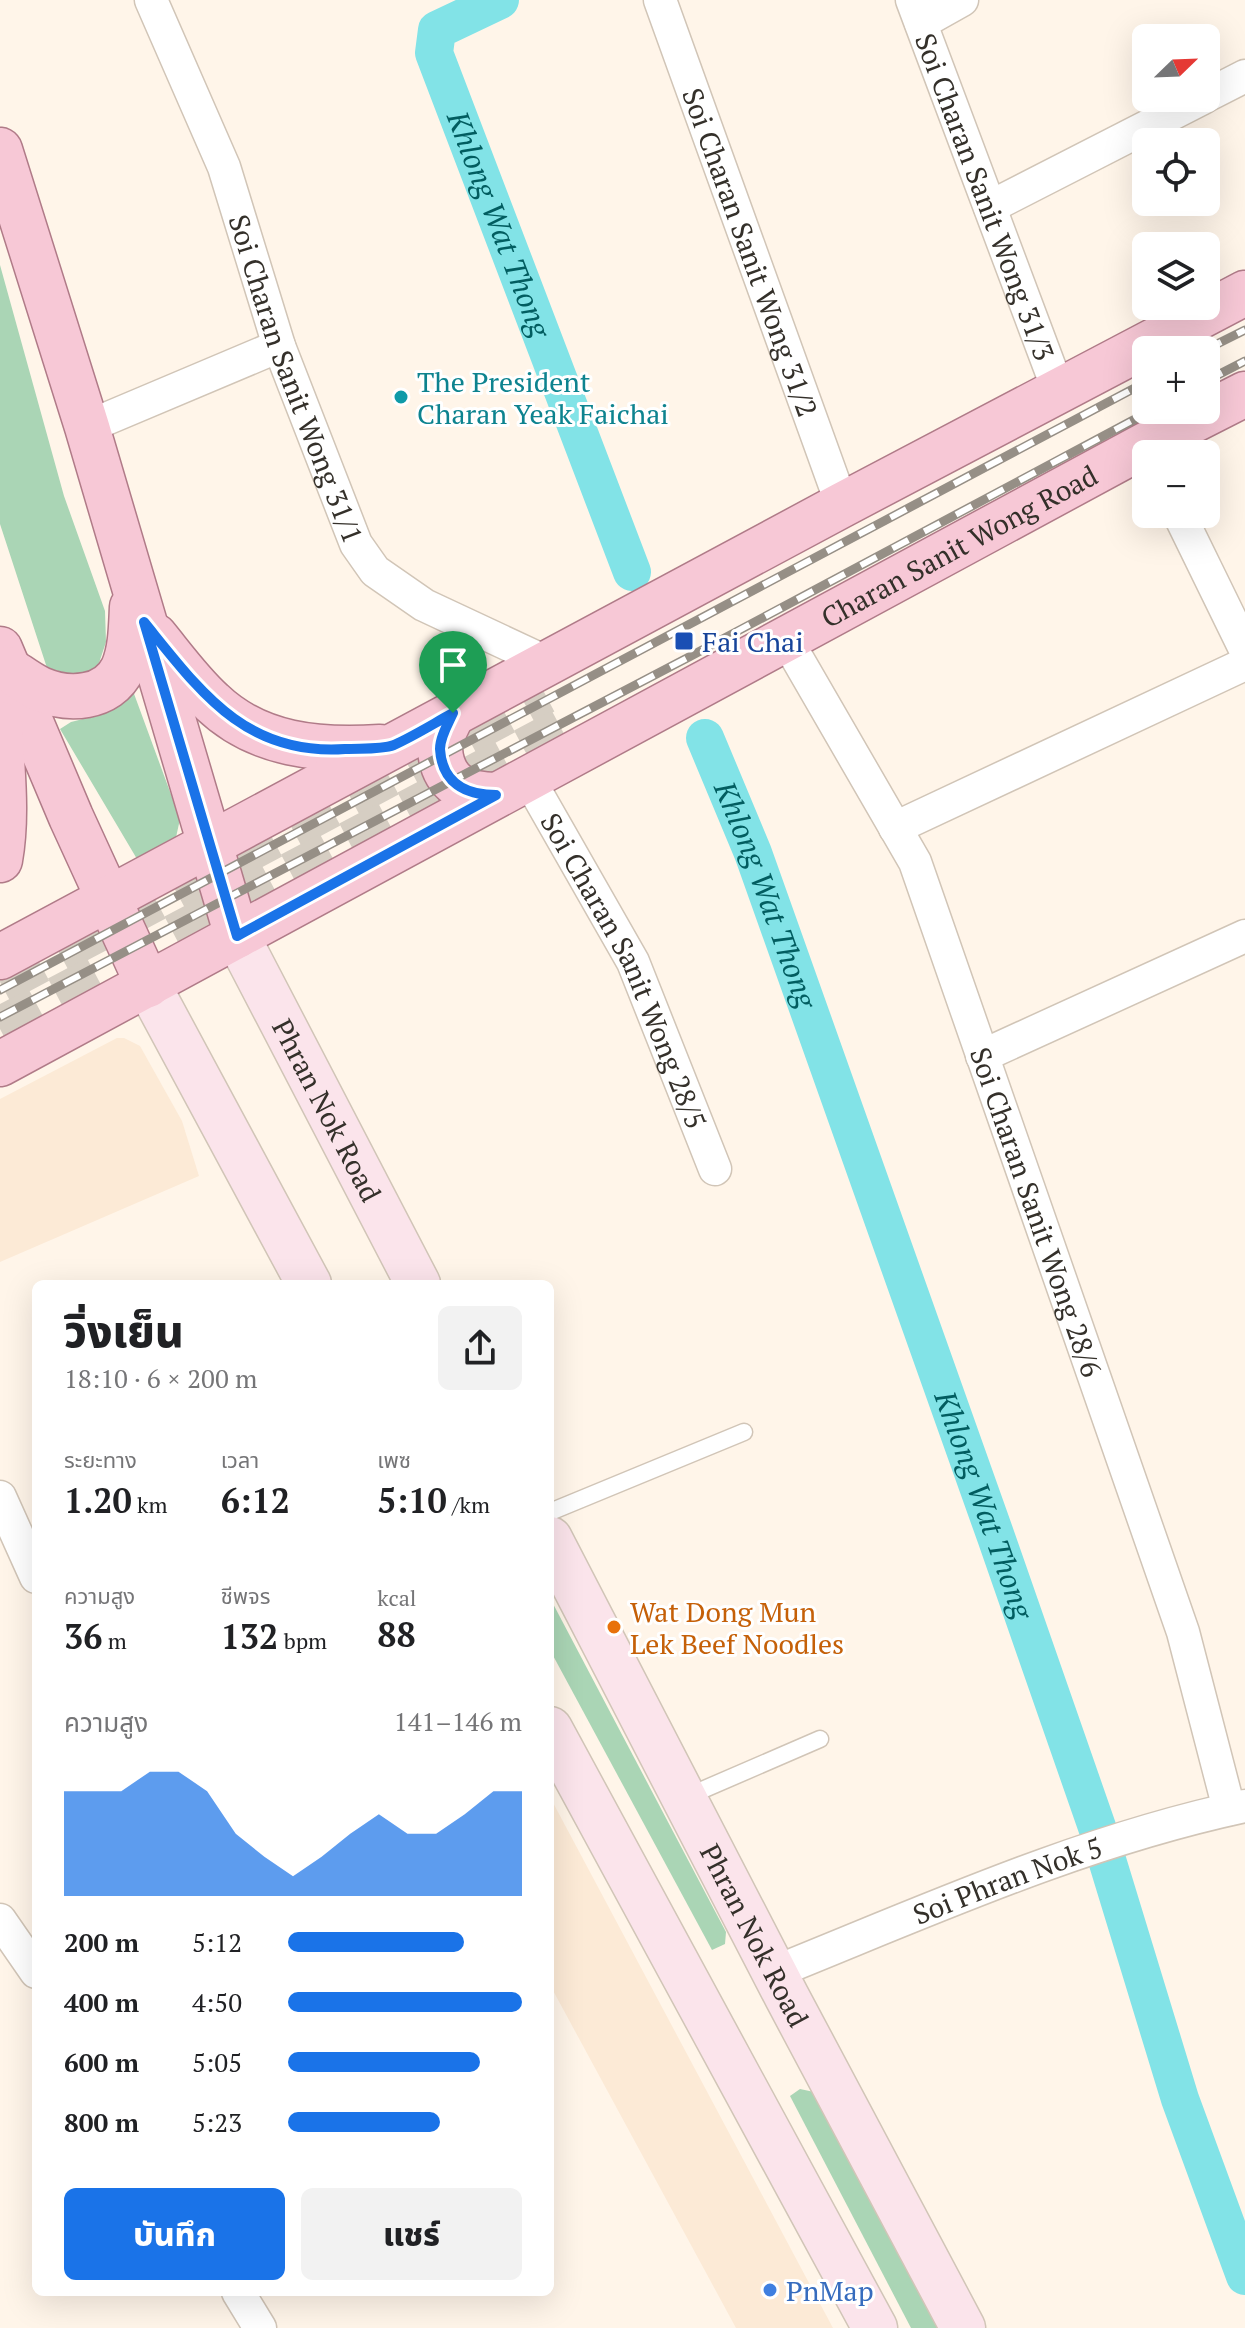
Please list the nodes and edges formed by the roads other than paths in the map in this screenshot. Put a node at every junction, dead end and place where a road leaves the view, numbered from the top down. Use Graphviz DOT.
graph roads {
  1 [pos="151,0"];
  2 [pos="660,0"];
  3 [pos="962,0"];
  4 [pos="916,12"];
  5 [pos="1245,76"];
  6 [pos="1220,89"];
  7 [pos="1175,112"];
  8 [pos="0,150"];
  9 [pos="990,207"];
  10 [pos="1245,293"];
  11 [pos="1245,320"];
  12 [pos="1215,336"];
  13 [pos="279,346"];
  14 [pos="1245,368"];
  15 [pos="1132,381"];
  16 [pos="1220,381"];
  17 [pos="1059,392"];
  18 [pos="1245,394"];
  19 [pos="87,427"];
  20 [pos="1154,436"];
  21 [pos="842,505"];
  22 [pos="1186,528"];
  23 [pos="139,605"];
  24 [pos="786,639"];
  25 [pos="1245,649"];
  26 [pos="4,659"];
  27 [pos="1245,664"];
  28 [pos="552,695"];
  29 [pos="453,713"];
  30 [pos="0,724"];
  31 [pos="391,746"];
  32 [pos="512,786"];
  33 [pos="895,828"];
  34 [pos="209,845"];
  35 [pos="0,860"];
  36 [pos="108,898"];
  37 [pos="237,936"];
  38 [pos="1245,936"];
  39 [pos="0,957"];
  40 [pos="148,985"];
  41 [pos="982,1056"];
  42 [pos="0,1064"];
  43 [pos="715,1169"];
  44 [pos="307,1280"];
  45 [pos="416,1280"];
  46 [pos="744,1432"];
  47 [pos="0,1497"];
  48 [pos="554,1510"];
  49 [pos="554,1547"];
  50 [pos="32,1568"];
  51 [pos="554,1736"];
  52 [pos="820,1739"];
  53 [pos="684,1798"];
  54 [pos="1237,1808"];
  55 [pos="0,1920"];
  56 [pos="32,1966"];
  57 [pos="775,1972"];
  58 [pos="240,2296"];
  59 [pos="260,2328"];
  60 [pos="875,2328"];
  61 [pos="963,2328"];
  1 -- 13 [label="street, Soi Charan Sanit Wong 31/1"];
  2 -- 21 [label="street, Soi Charan Sanit Wong 31/2"];
  3 -- 4 [label="street"];
  4 -- 9 [label="street, Soi Charan Sanit Wong 31/3"];
  5 -- 6 [label="street"];
  7 -- 9 [label="street"];
  8 -- 19 [label="main road"];
  9 -- 17 [label="street, Soi Charan Sanit Wong 31/3"];
  10 -- 17 [label="main road, Charan Sanit Wong Road"];
  11 -- 12 [label="main road"];
  13 -- 19 [label="street"];
  13 -- 28 [label="street, Soi Charan Sanit Wong 31/1"];
  14 -- 16 [label="main road"];
  15 -- 28 [label="main road, Charan Sanit Wong Road"];
  17 -- 21 [label="main road, Charan Sanit Wong Road"];
  18 -- 20 [label="main road, Charan Sanit Wong Road"];
  19 -- 23 [label="main road"];
  20 -- 24 [label="main road, Charan Sanit Wong Road"];
  20 -- 28 [label="main road, Charan Sanit Wong Road"];
  21 -- 28 [label="main road, Charan Sanit Wong Road"];
  22 -- 25 [label="street"];
  23 -- 26 [label="main road"];
  23 -- 31 [label="main road"];
  23 -- 34 [label="main road"];
  24 -- 32 [label="main road, Charan Sanit Wong Road"];
  24 -- 33 [label="street, Soi Charan Sanit Wong 28/6"];
  26 -- 36 [label="main road"];
  27 -- 33 [label="street"];
  28 -- 29 [label="main road, Charan Sanit Wong Road"];
  29 -- 31 [label="main road, Charan Sanit Wong Road"];
  29 -- 32 [label="main road"];
  30 -- 35 [label="main road"];
  31 -- 34 [label="main road, Charan Sanit Wong Road"];
  32 -- 37 [label="main road, Charan Sanit Wong Road"];
  32 -- 43 [label="street, Soi Charan Sanit Wong 28/5"];
  33 -- 41 [label="street, Soi Charan Sanit Wong 28/6"];
  34 -- 36 [label="main road, Charan Sanit Wong Road"];
  34 -- 37 [label="main road"];
  36 -- 39 [label="main road, Charan Sanit Wong Road"];
  36 -- 40 [label="main road"];
  37 -- 40 [label="main road, Charan Sanit Wong Road"];
  37 -- 45 [label="main road, Phran Nok Road"];
  38 -- 41 [label="street"];
  40 -- 42 [label="main road, Charan Sanit Wong Road"];
  40 -- 44 [label="main road"];
  41 -- 54 [label="street, Soi Charan Sanit Wong 28/6"];
  46 -- 48 [label="lane"];
  47 -- 50 [label="street"];
  49 -- 53 [label="main road, Phran Nok Road"];
  51 -- 60 [label="main road"];
  52 -- 53 [label="lane"];
  53 -- 57 [label="main road, Phran Nok Road"];
  54 -- 57 [label="street, Soi Phran Nok 5"];
  55 -- 56 [label="street"];
  57 -- 61 [label="main road, Phran Nok Road"];
  58 -- 59 [label="street"];
}
